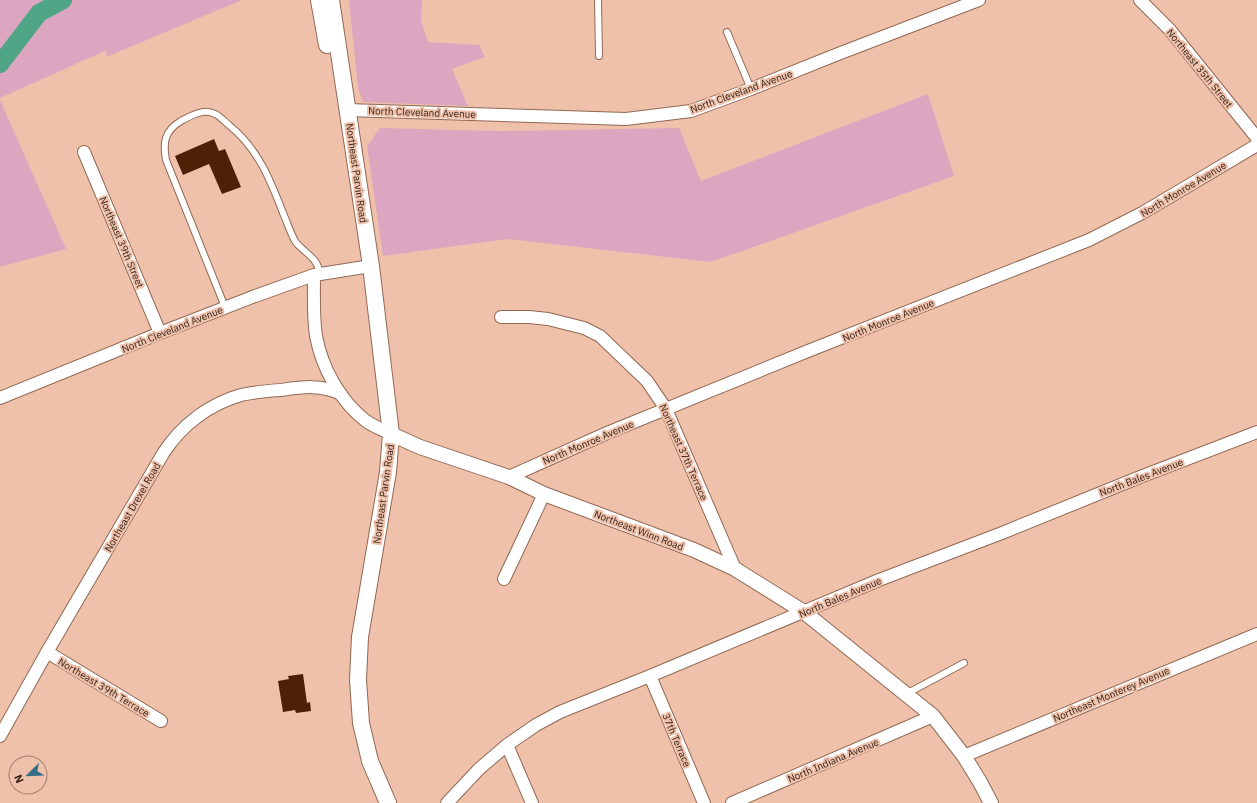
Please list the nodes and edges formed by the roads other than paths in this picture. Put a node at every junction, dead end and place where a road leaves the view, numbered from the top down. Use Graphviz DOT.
graph roads {
  1 [pos="319,0"];
  2 [pos="331,0"];
  3 [pos="598,0"];
  4 [pos="979,0"];
  5 [pos="1140,0"];
  6 [pos="727,32"];
  7 [pos="599,56"];
  8 [pos="752,89"];
  9 [pos="347,110"];
  10 [pos="1257,138"];
  11 [pos="1257,145"];
  12 [pos="84,152"];
  13 [pos="371,266"];
  14 [pos="317,274"];
  15 [pos="225,307"];
  16 [pos="501,317"];
  17 [pos="160,333"];
  18 [pos="341,394"];
  19 [pos="0,398"];
  20 [pos="666,409"];
  21 [pos="1257,432"];
  22 [pos="390,434"];
  23 [pos="509,477"];
  24 [pos="544,494"];
  25 [pos="735,569"];
  26 [pos="504,579"];
  27 [pos="804,612"];
  28 [pos="1257,634"];
  29 [pos="47,652"];
  30 [pos="964,663"];
  31 [pos="650,676"];
  32 [pos="906,694"];
  33 [pos="933,716"];
  34 [pos="161,721"];
  35 [pos="0,736"];
  36 [pos="507,745"];
  37 [pos="964,756"];
  38 [pos="388,803"];
  39 [pos="446,803"];
  40 [pos="532,803"];
  41 [pos="704,803"];
  42 [pos="732,803"];
  43 [pos="991,803"];
  1 -- 9 [label="main road, Northeast Parvin Road"];
  2 -- 9 [label="main road, Northeast Parvin Road"];
  3 -- 7 [label="lane"];
  4 -- 8 [label="street, North Cleveland Avenue"];
  5 -- 10 [label="street, Northeast 35th Street"];
  6 -- 8 [label="lane"];
  8 -- 9 [label="street, North Cleveland Avenue"];
  9 -- 13 [label="main road, Northeast Parvin Road"];
  11 -- 20 [label="street, North Monroe Avenue"];
  12 -- 17 [label="street, Northeast 39th Street"];
  13 -- 14 [label="street, North Cleveland Avenue"];
  13 -- 22 [label="main road, Northeast Parvin Road"];
  14 -- 15 [label="street, North Cleveland Avenue"];
  14 -- 15 [label="lane"];
  14 -- 18 [label="street, Northeast Winn Road"];
  15 -- 17 [label="street, North Cleveland Avenue"];
  16 -- 20 [label="street, Northeast 37th Terrace"];
  17 -- 19 [label="street, North Cleveland Avenue"];
  18 -- 22 [label="street, Northeast Winn Road"];
  18 -- 29 [label="street, Northeast Drexel Road"];
  20 -- 23 [label="street, North Monroe Avenue"];
  20 -- 25 [label="street, Northeast 37th Terrace"];
  21 -- 27 [label="street, North Bales Avenue"];
  22 -- 23 [label="street, Northeast Winn Road"];
  22 -- 38 [label="main road, Northeast Parvin Road"];
  23 -- 24 [label="street, Northeast Winn Road"];
  24 -- 25 [label="street, Northeast Winn Road"];
  24 -- 26 [label="street"];
  25 -- 27 [label="street, Northeast Winn Road"];
  27 -- 31 [label="street, North Bales Avenue"];
  27 -- 32 [label="street, Northeast Winn Road"];
  28 -- 37 [label="street, Northeast Monterey Avenue"];
  29 -- 34 [label="street, Northeast 39th Terrace"];
  29 -- 35 [label="street, Northeast Drexel Road"];
  30 -- 32 [label="lane"];
  31 -- 36 [label="street, North Bales Avenue"];
  31 -- 41 [label="street, 37th Terrace"];
  32 -- 33 [label="street, Northeast Winn Road"];
  33 -- 37 [label="street, Northeast Winn Road"];
  33 -- 42 [label="street, North Indiana Avenue"];
  36 -- 39 [label="street, North Bales Avenue"];
  36 -- 40 [label="street"];
  37 -- 43 [label="street, Northeast Winn Road"];
}
